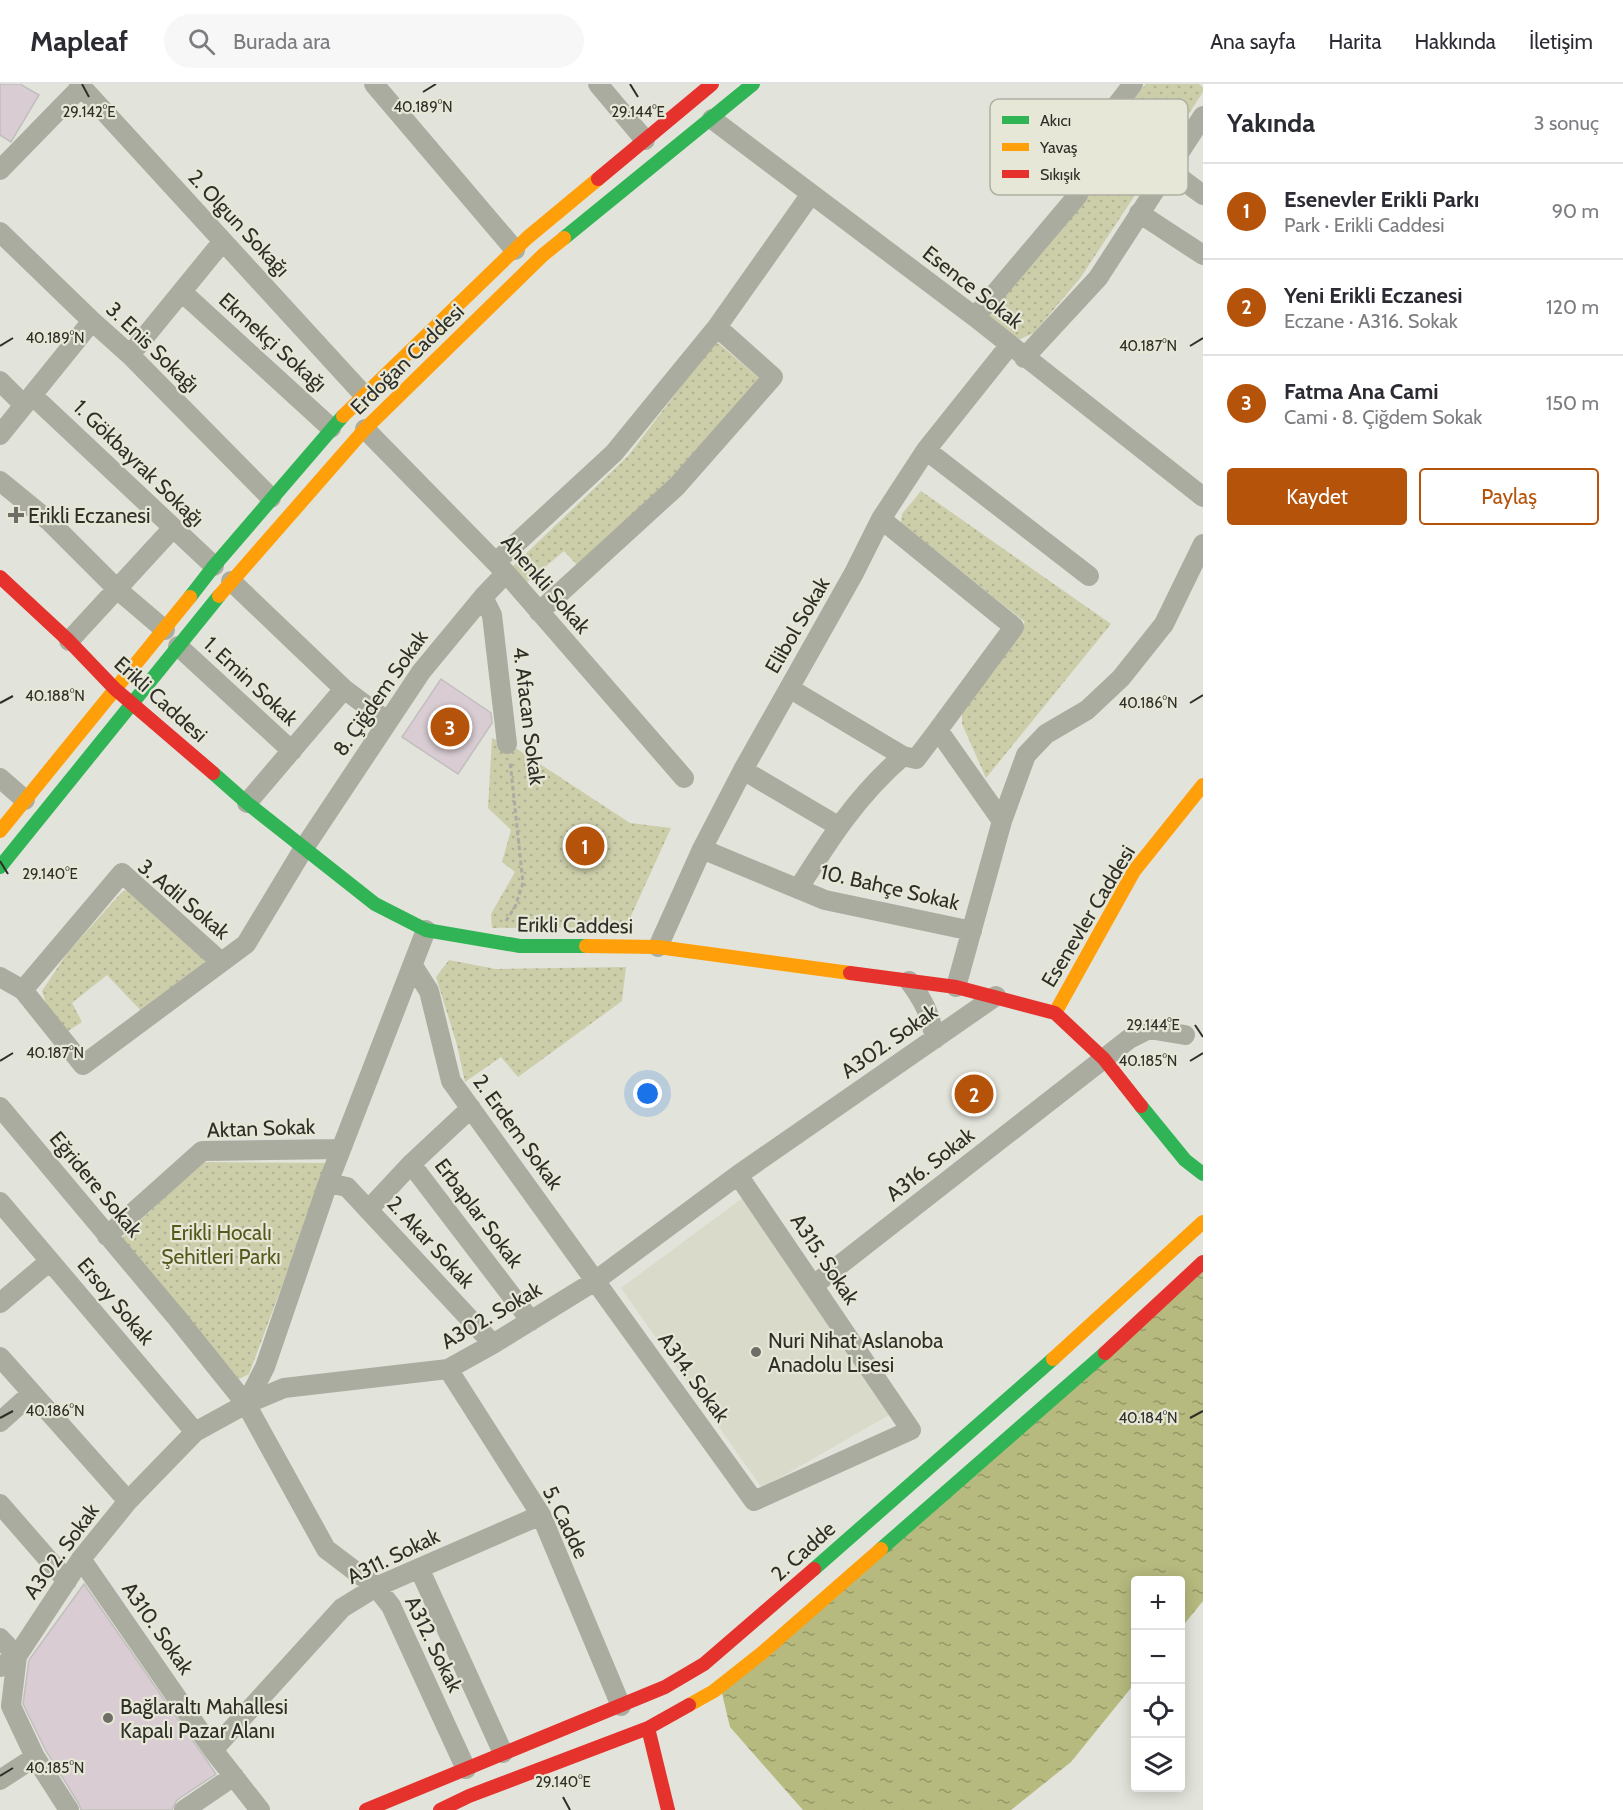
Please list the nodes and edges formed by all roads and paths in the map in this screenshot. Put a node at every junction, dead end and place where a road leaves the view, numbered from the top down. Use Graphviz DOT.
graph roads {
  1 [pos="374,84"];
  2 [pos="598,84"];
  3 [pos="712,84"];
  4 [pos="753,84"];
  5 [pos="1134,84"];
  6 [pos="80,86"];
  7 [pos="1122,99"];
  8 [pos="1203,116"];
  9 [pos="712,119"];
  10 [pos="1188,139"];
  11 [pos="645,140"];
  12 [pos="0,170"];
  13 [pos="1188,184"];
  14 [pos="811,194"];
  15 [pos="1078,195"];
  16 [pos="1151,195"];
  17 [pos="1203,195"];
  18 [pos="1139,213"];
  19 [pos="0,232"];
  20 [pos="223,241"];
  21 [pos="515,250"];
  22 [pos="1203,255"];
  23 [pos="182,292"];
  24 [pos="975,317"];
  25 [pos="92,321"];
  26 [pos="717,327"];
  27 [pos="1017,352"];
  28 [pos="130,354"];
  29 [pos="0,381"];
  30 [pos="363,394"];
  31 [pos="28,400"];
  32 [pos="331,428"];
  33 [pos="365,429"];
  34 [pos="0,435"];
  35 [pos="926,450"];
  36 [pos="0,481"];
  37 [pos="1203,497"];
  38 [pos="272,498"];
  39 [pos="881,519"];
  40 [pos="172,529"];
  41 [pos="1203,544"];
  42 [pos="214,566"];
  43 [pos="501,567"];
  44 [pos="1089,576"];
  45 [pos="0,577"];
  46 [pos="231,581"];
  47 [pos="118,590"];
  48 [pos="483,597"];
  49 [pos="539,612"];
  50 [pos="165,630"];
  51 [pos="69,640"];
  52 [pos="178,646"];
  53 [pos="789,688"];
  54 [pos="115,689"];
  55 [pos="344,689"];
  56 [pos="132,705"];
  57 [pos="387,721"];
  58 [pos="938,730"];
  59 [pos="507,744"];
  60 [pos="292,751"];
  61 [pos="903,756"];
  62 [pos="743,770"];
  63 [pos="0,778"];
  64 [pos="684,778"];
  65 [pos="1203,785"];
  66 [pos="25,801"];
  67 [pos="247,803"];
  68 [pos="1002,821"];
  69 [pos="838,826"];
  70 [pos="0,831"];
  71 [pos="304,849"];
  72 [pos="702,849"];
  73 [pos="0,867"];
  74 [pos="798,889"];
  75 [pos="426,930"];
  76 [pos="972,931"];
  77 [pos="489,941"];
  78 [pos="658,947"];
  79 [pos="221,963"];
  80 [pos="412,966"];
  81 [pos="0,978"];
  82 [pos="909,981"];
  83 [pos="956,987"];
  84 [pos="23,990"];
  85 [pos="996,996"];
  86 [pos="1055,1013"];
  87 [pos="1185,1035"];
  88 [pos="934,1039"];
  89 [pos="1104,1059"];
  90 [pos="0,1107"];
  91 [pos="471,1108"];
  92 [pos="341,1149"];
  93 [pos="411,1164"];
  94 [pos="1203,1174"];
  95 [pos="738,1175"];
  96 [pos="328,1183"];
  97 [pos="0,1202"];
  98 [pos="368,1210"];
  99 [pos="1203,1222"];
  100 [pos="107,1236"];
  101 [pos="51,1261"];
  102 [pos="1203,1262"];
  103 [pos="596,1281"];
  104 [pos="814,1285"];
  105 [pos="0,1303"];
  106 [pos="531,1321"];
  107 [pos="494,1344"];
  108 [pos="0,1358"];
  109 [pos="448,1369"];
  110 [pos="31,1394"];
  111 [pos="246,1404"];
  112 [pos="0,1422"];
  113 [pos="911,1430"];
  114 [pos="195,1432"];
  115 [pos="128,1501"];
  116 [pos="0,1504"];
  117 [pos="541,1515"];
  118 [pos="81,1559"];
  119 [pos="419,1568"];
  120 [pos="67,1581"];
  121 [pos="376,1587"];
  122 [pos="0,1638"];
  123 [pos="17,1656"];
  124 [pos="0,1667"];
  125 [pos="621,1706"];
  126 [pos="648,1728"];
  127 [pos="213,1750"];
  128 [pos="503,1753"];
  129 [pos="35,1757"];
  130 [pos="466,1769"];
  131 [pos="234,1776"];
  132 [pos="0,1780"];
  133 [pos="69,1810"];
  134 [pos="184,1810"];
  135 [pos="260,1810"];
  136 [pos="366,1810"];
  137 [pos="440,1810"];
  138 [pos="668,1810"];
  1 -- 21 [label="street"];
  2 -- 11 [label="street"];
  3 -- 11 [label="main road, Erdoğan Caddesi"];
  4 -- 9 [label="main road, Erdoğan Caddesi"];
  5 -- 7 [label="street"];
  6 -- 12 [label="street"];
  6 -- 20 [label="street, 2. Olgun Sokağı"];
  8 -- 10 [label="street, Elibol Sokak"];
  9 -- 14 [label="street, Esence Sokak"];
  9 -- 33 [label="main road, Erdoğan Caddesi"];
  11 -- 21 [label="main road, Erdoğan Caddesi"];
  13 -- 17 [label="street"];
  14 -- 24 [label="street, Esence Sokak"];
  14 -- 26 [label="street, 8. Çiğdem Sokak"];
  15 -- 24 [label="street"];
  16 -- 18 [label="street, Elibol Sokak"];
  18 -- 22 [label="street"];
  18 -- 27 [label="street, Elibol Sokak"];
  19 -- 25 [label="street, 3. Enis Sokağı"];
  20 -- 23 [label="street"];
  20 -- 30 [label="street, 2. Olgun Sokağı"];
  21 -- 30 [label="main road, Erdoğan Caddesi"];
  23 -- 28 [label="street"];
  23 -- 32 [label="street, Ekmekçi Sokağı"];
  24 -- 27 [label="street, Esence Sokak"];
  25 -- 28 [label="street, 3. Enis Sokağı"];
  25 -- 31 [label="street"];
  26 -- 43 [label="street, 8. Çiğdem Sokak"];
  26 -- 49 [label="street"];
  27 -- 35 [label="street, Elibol Sokak"];
  27 -- 37 [label="street, Esence Sokak"];
  28 -- 38 [label="street, 3. Enis Sokağı"];
  29 -- 31 [label="street, 1. Gökbayrak Sokağı"];
  30 -- 32 [label="main road, Erdoğan Caddesi"];
  31 -- 34 [label="street"];
  31 -- 40 [label="street, 1. Gökbayrak Sokağı"];
  32 -- 38 [label="main road, Erdoğan Caddesi"];
  33 -- 43 [label="street, Ahenkli Sokak"];
  33 -- 46 [label="main road, Erdoğan Caddesi"];
  35 -- 39 [label="street, Elibol Sokak"];
  35 -- 44 [label="street"];
  36 -- 47 [label="street"];
  38 -- 42 [label="main road, Erdoğan Caddesi"];
  39 -- 53 [label="street, Elibol Sokak"];
  39 -- 58 [label="street"];
  40 -- 42 [label="street, 1. Gökbayrak Sokağı"];
  40 -- 47 [label="street"];
  41 -- 68 [label="street"];
  42 -- 50 [label="main road, Erdoğan Caddesi"];
  43 -- 48 [label="street, 8. Çiğdem Sokak"];
  43 -- 49 [label="street, Ahenkli Sokak"];
  45 -- 51 [label="main road, Erikli Caddesi"];
  46 -- 52 [label="main road, Erdoğan Caddesi"];
  46 -- 55 [label="street"];
  47 -- 50 [label="street"];
  47 -- 51 [label="street"];
  48 -- 57 [label="street, 8. Çiğdem Sokak"];
  48 -- 59 [label="street, 4. Afacan Sokak"];
  49 -- 64 [label="street, Ahenkli Sokak"];
  50 -- 54 [label="main road, Erdoğan Caddesi"];
  51 -- 54 [label="main road, Erikli Caddesi"];
  52 -- 56 [label="main road, Erdoğan Caddesi"];
  52 -- 60 [label="street, 1. Emin Sokak"];
  53 -- 61 [label="street"];
  53 -- 62 [label="street, Elibol Sokak"];
  54 -- 56 [label="main road, Erikli Caddesi"];
  54 -- 66 [label="main road, Erdoğan Caddesi"];
  55 -- 57 [label="street"];
  55 -- 60 [label="street"];
  56 -- 67 [label="main road, Erikli Caddesi"];
  56 -- 73 [label="main road, Erdoğan Caddesi"];
  57 -- 71 [label="street, 8. Çiğdem Sokak"];
  58 -- 61 [label="street, 10. Bahçe Sokak"];
  58 -- 68 [label="street"];
  59 -- 77 [label="path, 4. Afacan Sokak"];
  60 -- 67 [label="street"];
  61 -- 69 [label="street, 10. Bahçe Sokak"];
  62 -- 69 [label="street"];
  62 -- 72 [label="street, Elibol Sokak"];
  63 -- 66 [label="street"];
  65 -- 86 [label="main road, Esenevler Caddesi"];
  66 -- 70 [label="main road, Erdoğan Caddesi"];
  67 -- 71 [label="main road, Erikli Caddesi"];
  68 -- 76 [label="street"];
  69 -- 74 [label="street, 10. Bahçe Sokak"];
  71 -- 75 [label="main road, Erikli Caddesi"];
  71 -- 79 [label="street, 3. Adil Sokak"];
  72 -- 74 [label="street, 10. Bahçe Sokak"];
  72 -- 78 [label="street, Elibol Sokak"];
  74 -- 76 [label="street, 10. Bahçe Sokak"];
  75 -- 77 [label="main road, Erikli Caddesi"];
  75 -- 80 [label="street, Aktan Sokak"];
  76 -- 83 [label="street"];
  77 -- 78 [label="main road, Erikli Caddesi"];
  78 -- 82 [label="main road, Erikli Caddesi"];
  79 -- 84 [label="street, 3. Adil Sokak"];
  79 -- 84 [label="street, 3. Adil Sokak"];
  80 -- 91 [label="street, 2. Erdem Sokak"];
  80 -- 92 [label="street, Aktan Sokak"];
  81 -- 84 [label="street, 3. Adil Sokak"];
  82 -- 83 [label="main road, Erikli Caddesi"];
  82 -- 88 [label="street"];
  83 -- 85 [label="main road, Erikli Caddesi"];
  85 -- 86 [label="main road, Erikli Caddesi"];
  85 -- 88 [label="street, A302. Sokak"];
  86 -- 89 [label="main road, Erikli Caddesi"];
  87 -- 89 [label="street, A316. Sokak"];
  88 -- 95 [label="street, A302. Sokak"];
  89 -- 94 [label="main road, Erikli Caddesi"];
  89 -- 104 [label="street, A316. Sokak"];
  90 -- 100 [label="street, Eğridere Sokak"];
  91 -- 93 [label="street, Erbaplar Sokak"];
  91 -- 103 [label="street, 2. Erdem Sokak"];
  92 -- 96 [label="street, Aktan Sokak"];
  92 -- 100 [label="street, Aktan Sokak"];
  93 -- 98 [label="street, Erbaplar Sokak"];
  93 -- 106 [label="street, Erbaplar Sokak"];
  95 -- 103 [label="street, A302. Sokak"];
  95 -- 104 [label="street, A315. Sokak"];
  96 -- 98 [label="street, 2. Akar Sokak"];
  96 -- 111 [label="street, Aktan Sokak"];
  97 -- 101 [label="street, Ersoy Sokak"];
  98 -- 107 [label="street, 2. Akar Sokak"];
  99 -- 125 [label="main road, 2. Cadde"];
  100 -- 111 [label="street, Eğridere Sokak"];
  101 -- 105 [label="street"];
  101 -- 114 [label="street, Ersoy Sokak"];
  102 -- 126 [label="main road"];
  103 -- 106 [label="street, A302. Sokak"];
  103 -- 113 [label="street, A314. Sokak"];
  104 -- 113 [label="street, A315. Sokak"];
  106 -- 107 [label="street, A302. Sokak"];
  107 -- 109 [label="street, A302. Sokak"];
  108 -- 110 [label="street"];
  109 -- 111 [label="street, A302. Sokak"];
  109 -- 117 [label="street, 5. Cadde"];
  110 -- 112 [label="street"];
  110 -- 115 [label="street"];
  111 -- 114 [label="street, A302. Sokak"];
  111 -- 121 [label="street, A312. Sokak"];
  114 -- 115 [label="street, A302. Sokak"];
  115 -- 118 [label="street, A302. Sokak"];
  116 -- 120 [label="street"];
  117 -- 119 [label="street, A311. Sokak"];
  117 -- 125 [label="street, 5. Cadde"];
  118 -- 120 [label="street, A302. Sokak"];
  118 -- 127 [label="street, A310. Sokak"];
  119 -- 121 [label="street, A311. Sokak"];
  119 -- 128 [label="street"];
  120 -- 123 [label="street, A302. Sokak"];
  121 -- 127 [label="street, A311. Sokak"];
  121 -- 130 [label="street, A312. Sokak"];
  122 -- 123 [label="street"];
  123 -- 124 [label="street, A302. Sokak"];
  123 -- 129 [label="street"];
  125 -- 128 [label="main road, 2. Cadde"];
  126 -- 137 [label="main road"];
  126 -- 138 [label="main road"];
  127 -- 131 [label="street, A310. Sokak"];
  128 -- 130 [label="main road, 2. Cadde"];
  129 -- 132 [label="street"];
  129 -- 133 [label="street"];
  130 -- 136 [label="main road, 2. Cadde"];
  131 -- 134 [label="street"];
  131 -- 135 [label="street, A310. Sokak"];
}
